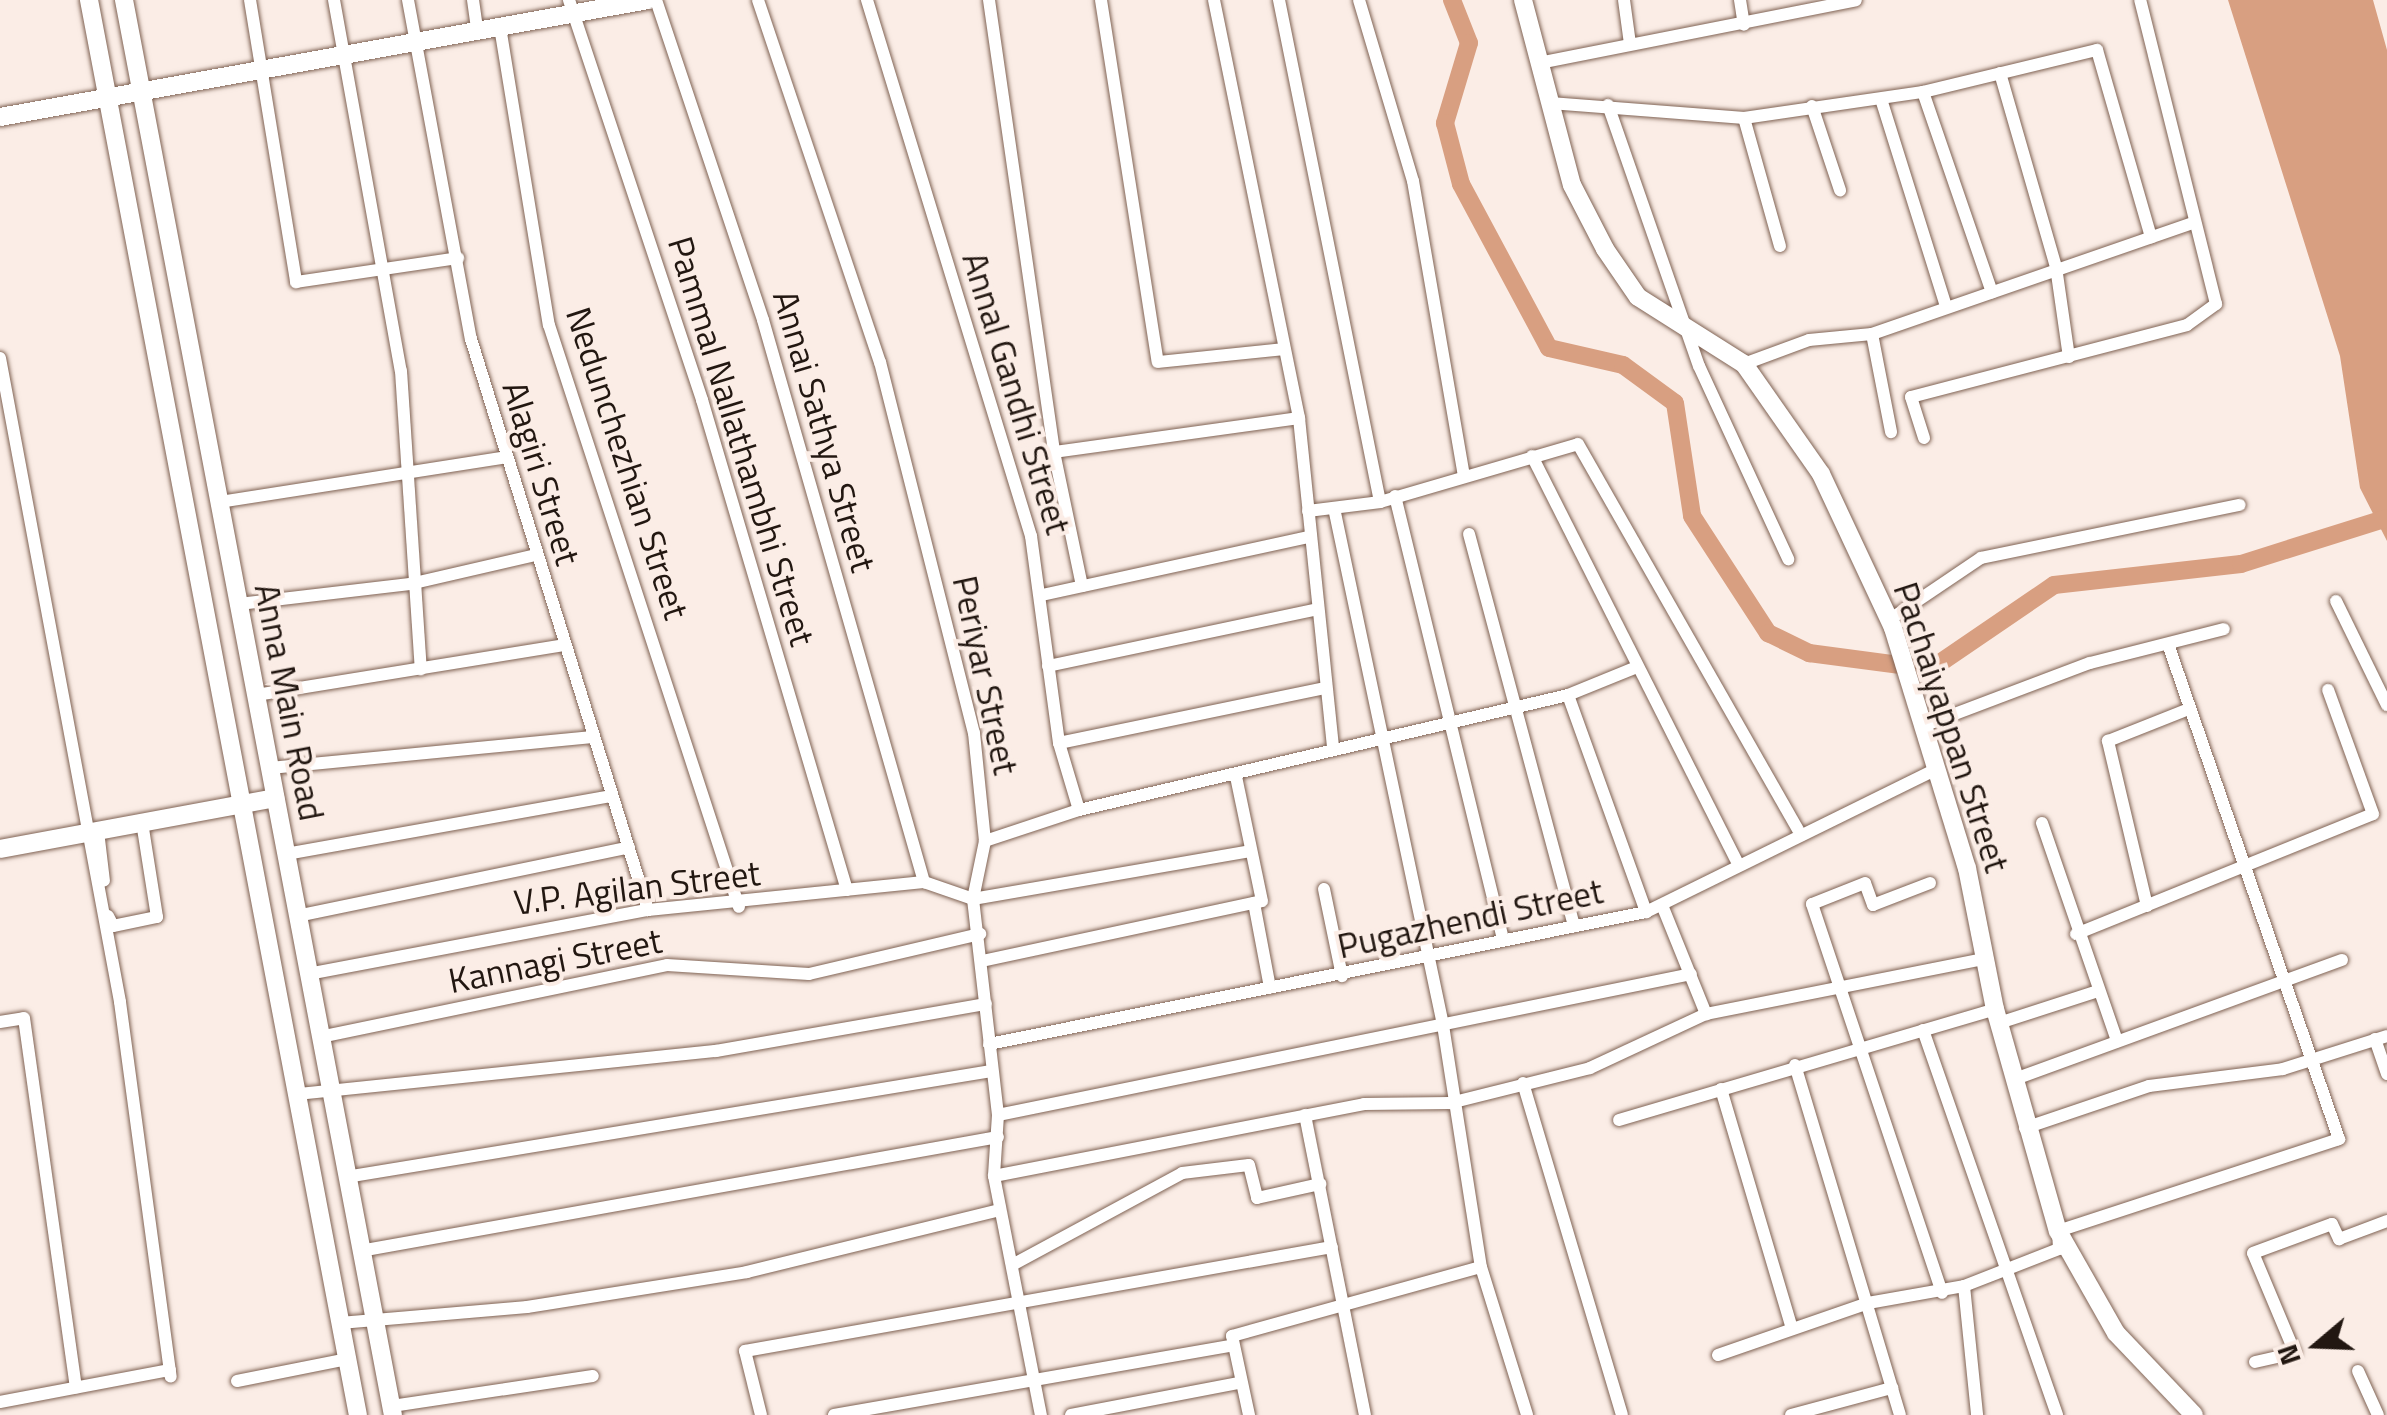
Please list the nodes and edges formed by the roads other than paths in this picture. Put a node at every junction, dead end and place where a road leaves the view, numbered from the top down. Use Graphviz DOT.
graph roads {
  1 [pos="89,0"];
  2 [pos="124,0"];
  3 [pos="250,0"];
  4 [pos="334,0"];
  5 [pos="408,0"];
  6 [pos="473,0"];
  7 [pos="652,0"];
  8 [pos="758,0"];
  9 [pos="867,0"];
  10 [pos="988,0"];
  11 [pos="1100,0"];
  12 [pos="1214,0"];
  13 [pos="1280,0"];
  14 [pos="1360,0"];
  15 [pos="1523,0"];
  16 [pos="1624,0"];
  17 [pos="1740,0"];
  18 [pos="2140,0"];
  19 [pos="1851,1"];
  20 [pos="570,6"];
  21 [pos="1744,25"];
  22 [pos="500,27"];
  23 [pos="478,30"];
  24 [pos="1630,44"];
  25 [pos="416,45"];
  26 [pos="344,58"];
  27 [pos="1540,63"];
  28 [pos="2000,73"];
  29 [pos="262,74"];
  30 [pos="140,92"];
  31 [pos="1923,92"];
  32 [pos="106,98"];
  33 [pos="1881,99"];
  34 [pos="1550,103"];
  35 [pos="1608,105"];
  36 [pos="1812,106"];
  37 [pos="0,117"];
  38 [pos="1744,118"];
  39 [pos="1840,190"];
  40 [pos="2196,222"];
  41 [pos="2151,237"];
  42 [pos="1780,246"];
  43 [pos="458,258"];
  44 [pos="2056,267"];
  45 [pos="382,271"];
  46 [pos="1992,292"];
  47 [pos="1946,306"];
  48 [pos="1687,322"];
  49 [pos="1872,334"];
  50 [pos="1283,350"];
  51 [pos="2069,357"];
  52 [pos="0,358"];
  53 [pos="1744,364"];
  54 [pos="1299,418"];
  55 [pos="1891,432"];
  56 [pos="1924,438"];
  57 [pos="1054,452"];
  58 [pos="1532,456"];
  59 [pos="502,458"];
  60 [pos="404,473"];
  61 [pos="1464,478"];
  62 [pos="1396,496"];
  63 [pos="220,502"];
  64 [pos="1380,502"];
  65 [pos="2240,505"];
  66 [pos="1334,508"];
  67 [pos="1308,511"];
  68 [pos="1469,534"];
  69 [pos="1308,537"];
  70 [pos="536,555"];
  71 [pos="1788,559"];
  72 [pos="410,584"];
  73 [pos="1082,586"];
  74 [pos="1042,594"];
  75 [pos="2336,600"];
  76 [pos="239,604"];
  77 [pos="1314,610"];
  78 [pos="1891,624"];
  79 [pos="2224,629"];
  80 [pos="564,645"];
  81 [pos="2169,647"];
  82 [pos="1048,666"];
  83 [pos="1637,667"];
  84 [pos="421,670"];
  85 [pos="1324,688"];
  86 [pos="2328,690"];
  87 [pos="256,695"];
  88 [pos="1568,695"];
  89 [pos="1519,705"];
  90 [pos="2387,705"];
  91 [pos="2189,709"];
  92 [pos="1446,719"];
  93 [pos="1921,720"];
  94 [pos="592,736"];
  95 [pos="1383,740"];
  96 [pos="1058,744"];
  97 [pos="1334,748"];
  98 [pos="270,768"];
  99 [pos="1936,769"];
  100 [pos="1236,777"];
  101 [pos="612,796"];
  102 [pos="275,798"];
  103 [pos="243,804"];
  104 [pos="1079,810"];
  105 [pos="142,822"];
  106 [pos="2042,822"];
  107 [pos="1798,830"];
  108 [pos="92,832"];
  109 [pos="985,842"];
  110 [pos="0,848"];
  111 [pos="629,848"];
  112 [pos="1250,850"];
  113 [pos="286,854"];
  114 [pos="1740,865"];
  115 [pos="2242,871"];
  116 [pos="924,882"];
  117 [pos="1930,883"];
  118 [pos="1324,889"];
  119 [pos="847,890"];
  120 [pos="973,899"];
  121 [pos="1254,904"];
  122 [pos="1662,905"];
  123 [pos="2147,906"];
  124 [pos="739,907"];
  125 [pos="648,910"];
  126 [pos="1646,912"];
  127 [pos="297,916"];
  128 [pos="1574,926"];
  129 [pos="980,934"];
  130 [pos="2076,934"];
  131 [pos="1503,938"];
  132 [pos="1425,954"];
  133 [pos="1985,959"];
  134 [pos="2342,960"];
  135 [pos="982,961"];
  136 [pos="308,974"];
  137 [pos="1690,974"];
  138 [pos="1342,976"];
  139 [pos="2285,983"];
  140 [pos="1270,988"];
  141 [pos="1844,989"];
  142 [pos="2098,991"];
  143 [pos="986,1004"];
  144 [pos="1706,1014"];
  145 [pos="1997,1016"];
  146 [pos="0,1022"];
  147 [pos="1443,1025"];
  148 [pos="1923,1030"];
  149 [pos="320,1037"];
  150 [pos="2381,1038"];
  151 [pos="2117,1041"];
  152 [pos="988,1044"];
  153 [pos="1862,1046"];
  154 [pos="2310,1062"];
  155 [pos="1795,1064"];
  156 [pos="991,1070"];
  157 [pos="2387,1074"];
  158 [pos="2015,1079"];
  159 [pos="1523,1084"];
  160 [pos="1721,1088"];
  161 [pos="298,1094"];
  162 [pos="331,1094"];
  163 [pos="1450,1103"];
  164 [pos="998,1115"];
  165 [pos="1305,1115"];
  166 [pos="1619,1120"];
  167 [pos="2025,1128"];
  168 [pos="998,1137"];
  169 [pos="346,1176"];
  170 [pos="994,1176"];
  171 [pos="1320,1184"];
  172 [pos="999,1210"];
  173 [pos="2387,1220"];
  174 [pos="2058,1231"];
  175 [pos="1332,1248"];
  176 [pos="360,1251"];
  177 [pos="1014,1264"];
  178 [pos="2003,1266"];
  179 [pos="1482,1267"];
  180 [pos="1964,1286"];
  181 [pos="1942,1294"];
  182 [pos="1022,1301"];
  183 [pos="1868,1303"];
  184 [pos="1340,1311"];
  185 [pos="372,1320"];
  186 [pos="340,1323"];
  187 [pos="1792,1328"];
  188 [pos="1230,1346"];
  189 [pos="1718,1355"];
  190 [pos="347,1359"];
  191 [pos="2255,1362"];
  192 [pos="2358,1370"];
  193 [pos="593,1376"];
  194 [pos="236,1381"];
  195 [pos="1036,1382"];
  196 [pos="1240,1383"];
  197 [pos="76,1387"];
  198 [pos="1892,1388"];
  199 [pos="0,1402"];
  200 [pos="392,1411"];
  201 [pos="358,1415"];
  202 [pos="761,1415"];
  203 [pos="834,1415"];
  204 [pos="1041,1415"];
  205 [pos="1071,1415"];
  206 [pos="1248,1415"];
  207 [pos="1365,1415"];
  208 [pos="1526,1415"];
  209 [pos="1622,1415"];
  210 [pos="1791,1415"];
  211 [pos="1900,1415"];
  212 [pos="1977,1415"];
  213 [pos="2057,1415"];
  214 [pos="2194,1415"];
  215 [pos="2378,1415"];
  1 -- 32 [label="main road, Anna Main Road"];
  2 -- 30 [label="main road, Anna Main Road"];
  3 -- 29 [label="street"];
  4 -- 26 [label="street"];
  5 -- 25 [label="street, Alagiri Street"];
  6 -- 23 [label="street"];
  7 -- 20 [label="main road"];
  7 -- 116 [label="street, Annai Sathya Street"];
  8 -- 109 [label="street, Periyar Street"];
  9 -- 74 [label="street, Annal Gandhi Street"];
  10 -- 57 [label="street"];
  11 -- 50 [label="street"];
  12 -- 50 [label="street"];
  13 -- 64 [label="street"];
  14 -- 61 [label="street"];
  15 -- 27 [label="main road, Pachaiyappan Street"];
  16 -- 24 [label="street"];
  17 -- 21 [label="street"];
  18 -- 40 [label="street"];
  19 -- 21 [label="street"];
  20 -- 22 [label="main road"];
  20 -- 119 [label="street, Pammal Nallathambhi Street"];
  21 -- 24 [label="street"];
  22 -- 23 [label="main road"];
  22 -- 124 [label="street, Nedunchezhian Street"];
  23 -- 25 [label="main road"];
  24 -- 27 [label="street"];
  25 -- 26 [label="main road"];
  25 -- 43 [label="street, Alagiri Street"];
  26 -- 29 [label="main road"];
  26 -- 45 [label="street"];
  27 -- 34 [label="main road, Pachaiyappan Street"];
  28 -- 31 [label="street"];
  28 -- 41 [label="street"];
  28 -- 44 [label="street"];
  29 -- 30 [label="main road"];
  29 -- 45 [label="street"];
  30 -- 32 [label="main road"];
  30 -- 63 [label="main road, Anna Main Road"];
  31 -- 33 [label="street"];
  31 -- 46 [label="street"];
  32 -- 37 [label="main road"];
  32 -- 103 [label="main road, Anna Main Road"];
  33 -- 36 [label="street"];
  33 -- 47 [label="street"];
  34 -- 35 [label="street"];
  34 -- 48 [label="main road, Pachaiyappan Street"];
  35 -- 38 [label="street"];
  35 -- 48 [label="street"];
  36 -- 38 [label="street"];
  36 -- 39 [label="street"];
  38 -- 42 [label="street"];
  40 -- 41 [label="street"];
  40 -- 51 [label="street"];
  41 -- 44 [label="street"];
  43 -- 45 [label="street"];
  43 -- 59 [label="street, Alagiri Street"];
  44 -- 46 [label="street"];
  44 -- 51 [label="street"];
  45 -- 60 [label="street"];
  46 -- 47 [label="street"];
  47 -- 49 [label="street"];
  48 -- 53 [label="main road, Pachaiyappan Street"];
  48 -- 71 [label="street"];
  49 -- 53 [label="street"];
  49 -- 55 [label="street"];
  50 -- 54 [label="street"];
  51 -- 56 [label="street"];
  52 -- 108 [label="street"];
  53 -- 78 [label="main road, Pachaiyappan Street"];
  54 -- 57 [label="street"];
  54 -- 67 [label="street"];
  57 -- 73 [label="street"];
  58 -- 61 [label="street"];
  58 -- 83 [label="street"];
  58 -- 107 [label="street"];
  59 -- 60 [label="street"];
  59 -- 70 [label="street, Alagiri Street"];
  60 -- 63 [label="street"];
  60 -- 72 [label="street"];
  61 -- 62 [label="street"];
  62 -- 64 [label="street"];
  62 -- 92 [label="street"];
  63 -- 76 [label="main road, Anna Main Road"];
  64 -- 66 [label="street"];
  65 -- 78 [label="street"];
  66 -- 67 [label="street"];
  66 -- 95 [label="street"];
  67 -- 69 [label="street"];
  68 -- 89 [label="street"];
  69 -- 73 [label="street"];
  69 -- 77 [label="street"];
  70 -- 72 [label="street"];
  70 -- 80 [label="street, Alagiri Street"];
  72 -- 76 [label="street"];
  72 -- 84 [label="street"];
  73 -- 74 [label="street"];
  74 -- 82 [label="street, Annal Gandhi Street"];
  75 -- 90 [label="street"];
  76 -- 87 [label="main road, Anna Main Road"];
  77 -- 82 [label="street"];
  77 -- 85 [label="street"];
  78 -- 93 [label="main road, Pachaiyappan Street"];
  79 -- 81 [label="street"];
  80 -- 84 [label="street"];
  80 -- 94 [label="street, Alagiri Street"];
  81 -- 91 [label="street"];
  81 -- 93 [label="street"];
  82 -- 96 [label="street, Annal Gandhi Street"];
  83 -- 88 [label="street"];
  83 -- 114 [label="street"];
  84 -- 87 [label="street"];
  85 -- 96 [label="street"];
  85 -- 97 [label="street"];
  86 -- 115 [label="street"];
  87 -- 98 [label="main road, Anna Main Road"];
  88 -- 89 [label="street"];
  88 -- 126 [label="street"];
  89 -- 92 [label="street"];
  89 -- 128 [label="street"];
  91 -- 115 [label="street"];
  91 -- 123 [label="street"];
  92 -- 95 [label="street"];
  92 -- 131 [label="street"];
  93 -- 99 [label="main road, Pachaiyappan Street"];
  94 -- 98 [label="street"];
  94 -- 101 [label="street, Alagiri Street"];
  95 -- 97 [label="street"];
  95 -- 132 [label="street"];
  96 -- 104 [label="street, Annal Gandhi Street"];
  97 -- 100 [label="street"];
  98 -- 102 [label="main road, Anna Main Road"];
  99 -- 107 [label="street, Pugazhendi Street"];
  99 -- 133 [label="main road, Pachaiyappan Street"];
  100 -- 104 [label="street"];
  100 -- 112 [label="street"];
  101 -- 111 [label="street, Alagiri Street"];
  101 -- 113 [label="street"];
  102 -- 103 [label="main road"];
  102 -- 113 [label="main road, Anna Main Road"];
  103 -- 105 [label="main road"];
  103 -- 161 [label="main road, Anna Main Road"];
  104 -- 109 [label="street"];
  105 -- 108 [label="main road"];
  105 -- 108 [label="street"];
  106 -- 130 [label="street"];
  107 -- 114 [label="street, Pugazhendi Street"];
  108 -- 110 [label="main road"];
  108 -- 197 [label="street"];
  109 -- 120 [label="street, Periyar Street"];
  111 -- 125 [label="street, Alagiri Street"];
  111 -- 127 [label="street"];
  112 -- 120 [label="street"];
  112 -- 121 [label="street"];
  113 -- 127 [label="main road, Anna Main Road"];
  114 -- 122 [label="street, Pugazhendi Street"];
  115 -- 123 [label="street"];
  115 -- 139 [label="street"];
  116 -- 119 [label="street, V.P. Agilan Street"];
  116 -- 120 [label="street, V.P. Agilan Street"];
  117 -- 141 [label="street"];
  118 -- 138 [label="street"];
  119 -- 124 [label="street, V.P. Agilan Street"];
  120 -- 129 [label="street, Periyar Street"];
  121 -- 135 [label="street"];
  121 -- 140 [label="street"];
  122 -- 126 [label="street, Pugazhendi Street"];
  122 -- 137 [label="street"];
  123 -- 130 [label="street"];
  124 -- 125 [label="street, V.P. Agilan Street"];
  125 -- 136 [label="street, V.P. Agilan Street"];
  126 -- 128 [label="street, Pugazhendi Street"];
  127 -- 136 [label="main road, Anna Main Road"];
  128 -- 131 [label="street, Pugazhendi Street"];
  129 -- 135 [label="street, Periyar Street"];
  129 -- 149 [label="street, Kannagi Street"];
  130 -- 142 [label="street"];
  131 -- 132 [label="street, Pugazhendi Street"];
  132 -- 138 [label="street, Pugazhendi Street"];
  132 -- 147 [label="street"];
  133 -- 141 [label="street"];
  133 -- 145 [label="main road, Pachaiyappan Street"];
  134 -- 139 [label="street"];
  135 -- 143 [label="street, Periyar Street"];
  136 -- 149 [label="main road, Anna Main Road"];
  137 -- 144 [label="street"];
  137 -- 147 [label="street"];
  138 -- 140 [label="street, Pugazhendi Street"];
  139 -- 151 [label="street"];
  139 -- 154 [label="street"];
  140 -- 152 [label="street, Pugazhendi Street"];
  141 -- 144 [label="street"];
  141 -- 153 [label="street"];
  142 -- 145 [label="street"];
  142 -- 151 [label="street"];
  143 -- 152 [label="street, Periyar Street"];
  143 -- 162 [label="street"];
  144 -- 159 [label="street"];
  145 -- 148 [label="street"];
  145 -- 158 [label="main road, Pachaiyappan Street"];
  146 -- 197 [label="street"];
  147 -- 163 [label="street"];
  147 -- 164 [label="street"];
  148 -- 153 [label="street"];
  148 -- 178 [label="street"];
  149 -- 162 [label="main road, Anna Main Road"];
  150 -- 154 [label="street"];
  150 -- 157 [label="street"];
  151 -- 158 [label="street"];
  152 -- 156 [label="street, Periyar Street"];
  153 -- 155 [label="street"];
  153 -- 181 [label="street"];
  154 -- 167 [label="street"];
  154 -- 174 [label="street"];
  155 -- 160 [label="street"];
  155 -- 183 [label="street"];
  156 -- 164 [label="street, Periyar Street"];
  156 -- 169 [label="street"];
  158 -- 167 [label="main road, Pachaiyappan Street"];
  159 -- 163 [label="street"];
  159 -- 209 [label="street"];
  160 -- 166 [label="street"];
  160 -- 187 [label="street"];
  161 -- 162 [label="street"];
  161 -- 186 [label="main road, Anna Main Road"];
  162 -- 169 [label="main road, Anna Main Road"];
  163 -- 165 [label="street"];
  163 -- 179 [label="street"];
  164 -- 168 [label="street, Periyar Street"];
  165 -- 170 [label="street"];
  165 -- 171 [label="street"];
  167 -- 174 [label="main road, Pachaiyappan Street"];
  168 -- 170 [label="street, Periyar Street"];
  168 -- 176 [label="street"];
  169 -- 176 [label="main road, Anna Main Road"];
  170 -- 172 [label="street, Periyar Street"];
  171 -- 175 [label="street"];
  171 -- 177 [label="street"];
  172 -- 177 [label="street, Periyar Street"];
  172 -- 185 [label="street"];
  173 -- 191 [label="street"];
  174 -- 178 [label="street"];
  174 -- 214 [label="main road, Pachaiyappan Street"];
  175 -- 182 [label="street"];
  175 -- 184 [label="street"];
  176 -- 185 [label="main road, Anna Main Road"];
  177 -- 182 [label="street, Periyar Street"];
  178 -- 180 [label="street"];
  178 -- 213 [label="street"];
  179 -- 184 [label="street"];
  179 -- 208 [label="street"];
  180 -- 181 [label="street"];
  180 -- 212 [label="street"];
  181 -- 183 [label="street"];
  182 -- 195 [label="street, Periyar Street"];
  182 -- 202 [label="street"];
  183 -- 187 [label="street"];
  183 -- 198 [label="street"];
  184 -- 188 [label="street"];
  184 -- 207 [label="street"];
  185 -- 186 [label="street"];
  185 -- 200 [label="main road, Anna Main Road"];
  186 -- 190 [label="main road, Anna Main Road"];
  187 -- 189 [label="street"];
  188 -- 195 [label="street"];
  188 -- 196 [label="street"];
  190 -- 194 [label="street"];
  190 -- 201 [label="main road, Anna Main Road"];
  192 -- 215 [label="street"];
  193 -- 200 [label="street"];
  195 -- 203 [label="street"];
  195 -- 204 [label="street, Periyar Street"];
  196 -- 205 [label="street"];
  196 -- 206 [label="street"];
  197 -- 199 [label="street"];
  198 -- 210 [label="street"];
  198 -- 211 [label="street"];
}
